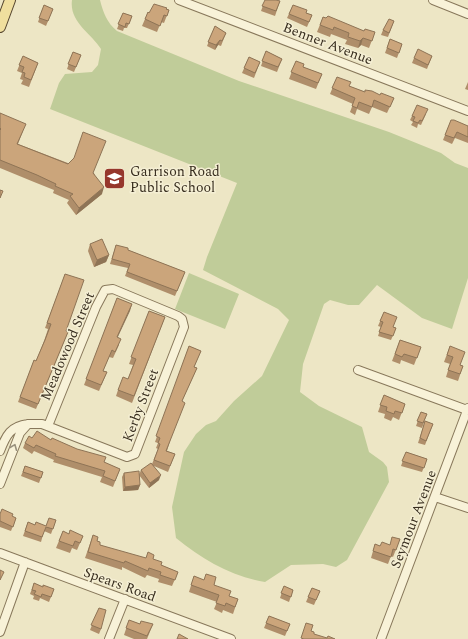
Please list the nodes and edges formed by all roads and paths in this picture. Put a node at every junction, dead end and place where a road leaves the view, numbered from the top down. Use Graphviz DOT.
graph roads {
  1 [pos="10,0"];
  2 [pos="179,0"];
  3 [pos="433,0"];
  4 [pos="468,14"];
  5 [pos="0,27"];
  6 [pos="468,111"];
  7 [pos="183,323"];
  8 [pos="358,370"];
  9 [pos="468,409"];
  10 [pos="28,424"];
  11 [pos="48,426"];
  12 [pos="0,451"];
  13 [pos="0,484"];
  14 [pos="435,497"];
  15 [pos="468,508"];
  16 [pos="0,553"];
  17 [pos="25,562"];
  18 [pos="125,599"];
  19 [pos="0,632"];
  20 [pos="228,638"];
  21 [pos="109,639"];
  22 [pos="381,639"];
  1 -- 5 [label="main road"];
  2 -- 6 [label="street, Benner Avenue"];
  3 -- 4 [label="street"];
  7 -- 11 [label="street, Kerby Street"];
  7 -- 11 [label="street, Meadowood Street"];
  8 -- 9 [label="street"];
  9 -- 14 [label="street, Seymour Avenue"];
  10 -- 11 [label="street, Kerby Street"];
  10 -- 12 [label="street"];
  13 -- 10 [label="street, one-way"];
  14 -- 15 [label="street"];
  14 -- 22 [label="street, Seymour Avenue"];
  16 -- 17 [label="street, Spears Road"];
  17 -- 18 [label="street, Spears Road"];
  17 -- 19 [label="street"];
  18 -- 20 [label="street, Spears Road"];
  18 -- 21 [label="street"];
}
